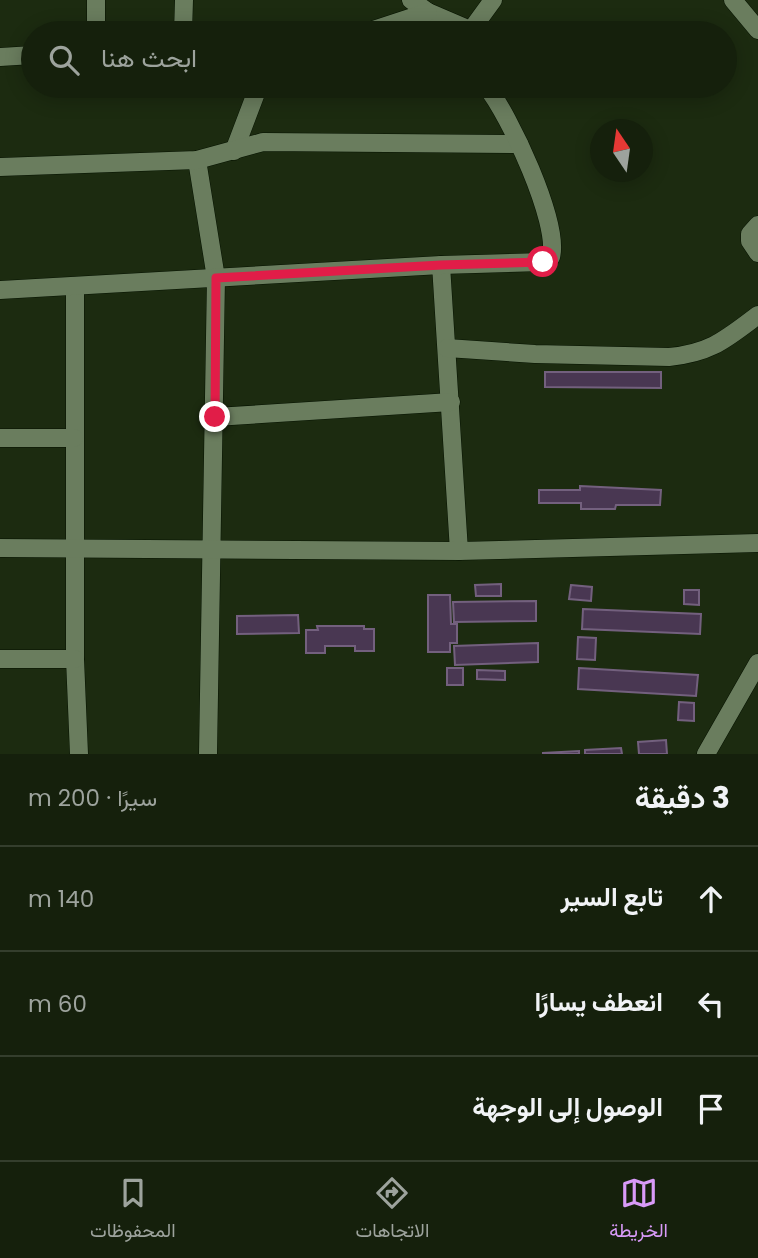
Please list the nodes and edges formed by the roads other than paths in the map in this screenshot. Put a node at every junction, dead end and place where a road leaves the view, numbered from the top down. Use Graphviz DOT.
graph roads {
  1 [pos="96,0"];
  2 [pos="184,0"];
  3 [pos="411,0"];
  4 [pos="493,0"];
  5 [pos="735,3"];
  6 [pos="758,4"];
  7 [pos="428,12"];
  8 [pos="96,21"];
  9 [pos="183,21"];
  10 [pos="401,21"];
  11 [pos="447,21"];
  12 [pos="478,21"];
  13 [pos="758,30"];
  14 [pos="21,56"];
  15 [pos="0,57"];
  16 [pos="254,98"];
  17 [pos="494,98"];
  18 [pos="519,144"];
  19 [pos="234,151"];
  20 [pos="197,160"];
  21 [pos="0,167"];
  22 [pos="758,225"];
  23 [pos="758,253"];
  24 [pos="441,265"];
  25 [pos="216,278"];
  26 [pos="75,286"];
  27 [pos="0,290"];
  28 [pos="758,315"];
  29 [pos="447,348"];
  30 [pos="451,402"];
  31 [pos="215,417"];
  32 [pos="0,438"];
  33 [pos="75,438"];
  34 [pos="758,543"];
  35 [pos="0,548"];
  36 [pos="75,548"];
  37 [pos="212,548"];
  38 [pos="459,551"];
  39 [pos="0,659"];
  40 [pos="75,659"];
  41 [pos="758,663"];
  42 [pos="79,754"];
  43 [pos="208,754"];
  44 [pos="706,754"];
  1 -- 8 [label="street"];
  2 -- 9 [label="street"];
  3 -- 7 [label="street"];
  4 -- 12 [label="street"];
  5 -- 6 [label="street"];
  5 -- 13 [label="street"];
  7 -- 10 [label="street"];
  7 -- 11 [label="street"];
  14 -- 15 [label="street"];
  16 -- 19 [label="street"];
  17 -- 18 [label="street"];
  18 -- 19 [label="street"];
  18 -- 24 [label="street"];
  19 -- 20 [label="street"];
  20 -- 21 [label="street"];
  20 -- 25 [label="street"];
  22 -- 23 [label="street"];
  24 -- 25 [label="street"];
  24 -- 29 [label="street"];
  25 -- 26 [label="street"];
  25 -- 31 [label="street"];
  26 -- 27 [label="street"];
  26 -- 33 [label="street"];
  28 -- 29 [label="street"];
  29 -- 30 [label="street"];
  30 -- 31 [label="street"];
  30 -- 38 [label="street"];
  31 -- 37 [label="street"];
  32 -- 33 [label="street"];
  33 -- 36 [label="street"];
  34 -- 38 [label="street"];
  35 -- 36 [label="street"];
  36 -- 37 [label="street"];
  36 -- 40 [label="street"];
  37 -- 38 [label="street"];
  37 -- 43 [label="street"];
  39 -- 40 [label="street"];
  40 -- 42 [label="street"];
  41 -- 44 [label="street"];
}
